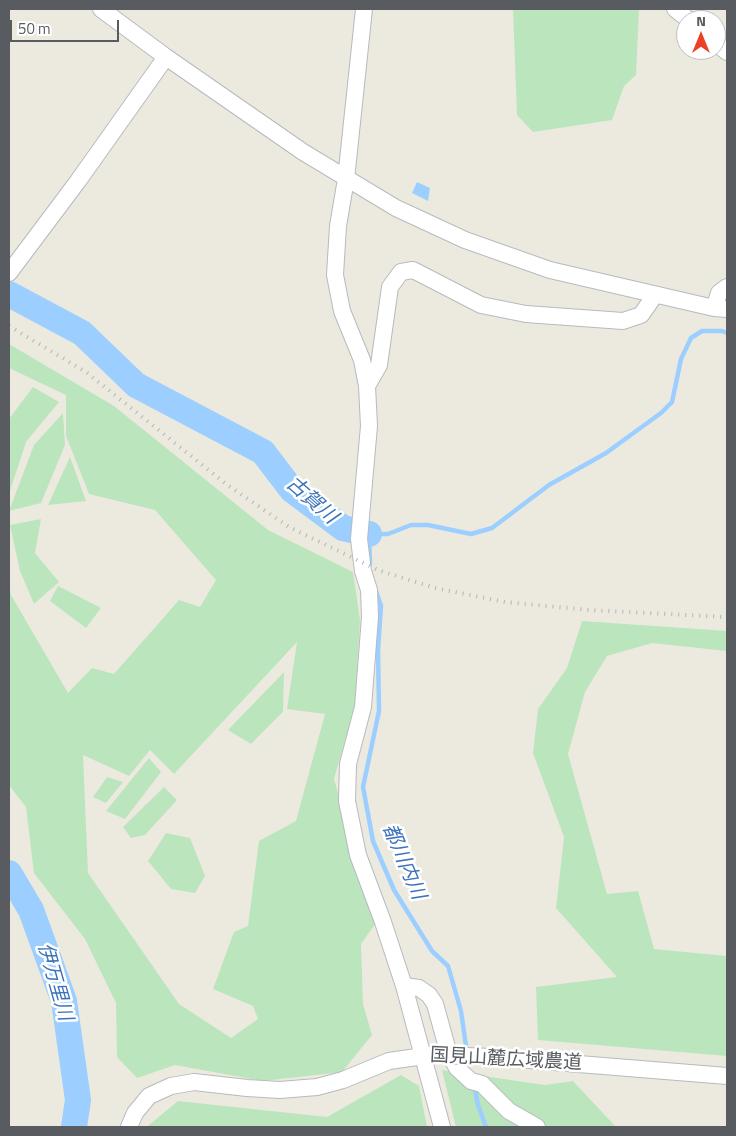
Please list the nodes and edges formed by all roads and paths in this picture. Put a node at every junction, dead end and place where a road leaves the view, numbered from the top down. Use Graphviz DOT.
graph roads {
  1 [pos="101,9"];
  2 [pos="364,9"];
  3 [pos="166,57"];
  4 [pos="346,179"];
  5 [pos="9,273"];
  6 [pos="727,287"];
  7 [pos="655,295"];
  8 [pos="720,308"];
  9 [pos="367,386"];
  10 [pos="404,986"];
  11 [pos="429,1055"];
  12 [pos="727,1076"];
  13 [pos="129,1127"];
  14 [pos="442,1127"];
  15 [pos="537,1127"];
  1 -- 3 [label="street"];
  2 -- 4 [label="street"];
  3 -- 4 [label="street"];
  3 -- 5 [label="street"];
  4 -- 7 [label="street"];
  4 -- 9 [label="street"];
  6 -- 8 [label="street"];
  7 -- 8 [label="street"];
  7 -- 9 [label="street"];
  9 -- 10 [label="street"];
  10 -- 11 [label="street"];
  10 -- 15 [label="street"];
  11 -- 12 [label="street, 国見山麓広域農道, bridge"];
  11 -- 13 [label="street, 国見山麓広域農道"];
  11 -- 14 [label="street"];
}
